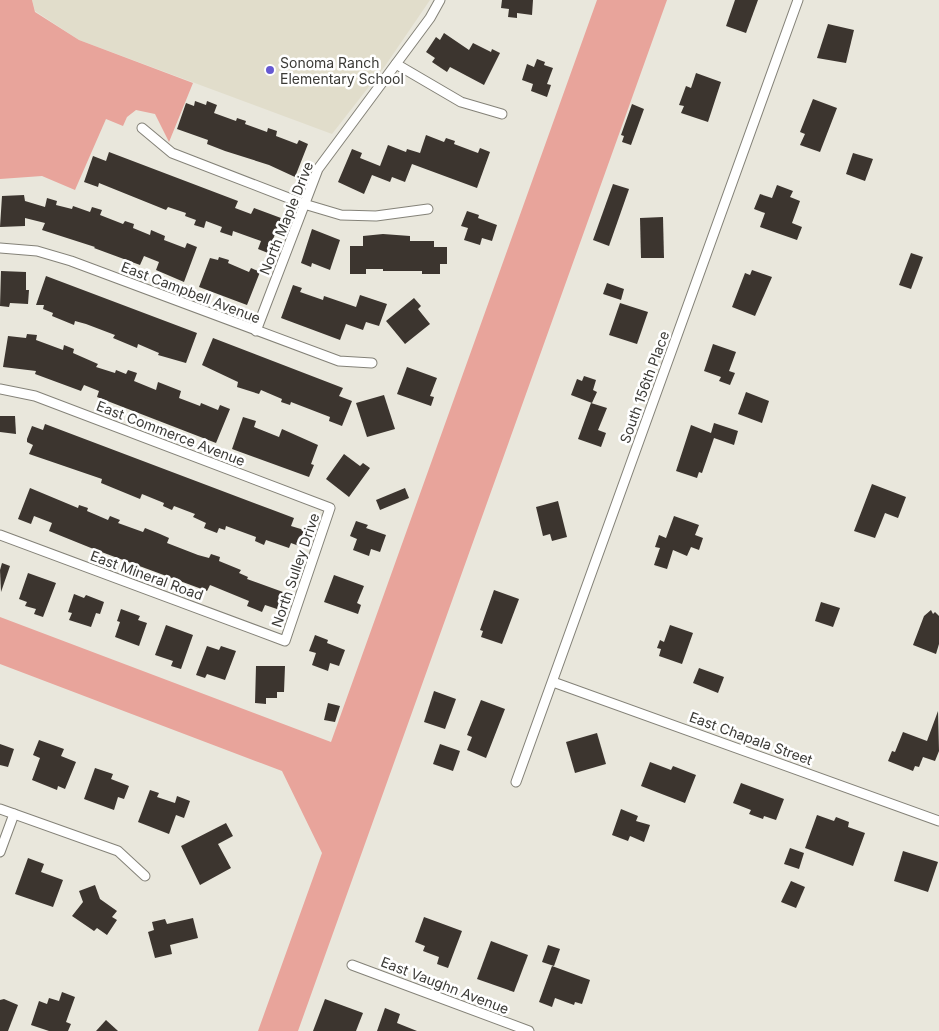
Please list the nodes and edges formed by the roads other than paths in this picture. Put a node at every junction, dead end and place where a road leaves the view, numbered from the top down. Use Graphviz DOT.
graph roads {
  1 [pos="440,0"];
  2 [pos="798,0"];
  3 [pos="396,64"];
  4 [pos="502,114"];
  5 [pos="142,128"];
  6 [pos="304,204"];
  7 [pos="428,209"];
  8 [pos="0,248"];
  9 [pos="256,331"];
  10 [pos="372,363"];
  11 [pos="0,389"];
  12 [pos="330,508"];
  13 [pos="0,535"];
  14 [pos="285,641"];
  15 [pos="553,682"];
  16 [pos="516,782"];
  17 [pos="0,809"];
  18 [pos="14,814"];
  19 [pos="939,821"];
  20 [pos="0,852"];
  21 [pos="145,876"];
  22 [pos="352,965"];
  23 [pos="529,1031"];
  1 -- 3 [label="street, North Maple Drive"];
  2 -- 15 [label="street, South 156th Place"];
  3 -- 4 [label="street"];
  3 -- 6 [label="street, North Maple Drive"];
  5 -- 6 [label="street"];
  6 -- 7 [label="street"];
  6 -- 9 [label="street, North Maple Drive"];
  8 -- 9 [label="street, East Campbell Avenue"];
  9 -- 10 [label="street, East Campbell Avenue"];
  11 -- 12 [label="street, East Commerce Avenue"];
  12 -- 14 [label="street, North Sulley Drive"];
  13 -- 14 [label="street, East Mineral Road"];
  15 -- 16 [label="street, South 156th Place"];
  15 -- 19 [label="street, East Chapala Street"];
  17 -- 18 [label="street"];
  18 -- 20 [label="street"];
  18 -- 21 [label="street"];
  22 -- 23 [label="street, East Vaughn Avenue"];
}
